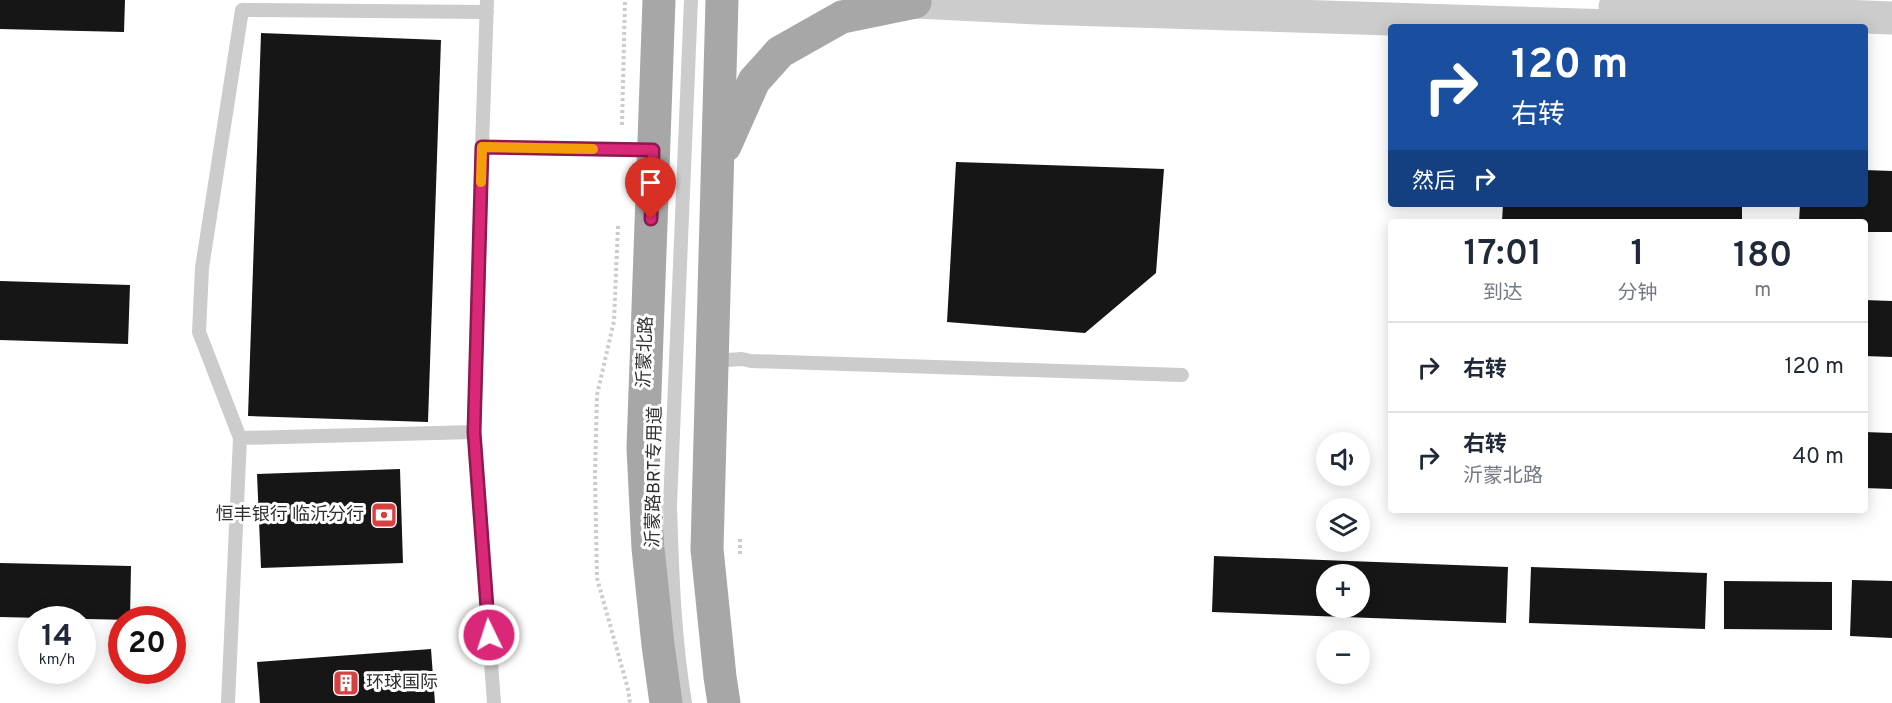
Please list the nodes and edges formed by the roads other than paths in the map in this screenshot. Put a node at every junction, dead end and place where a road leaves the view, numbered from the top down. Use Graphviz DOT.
graph roads {
  1 [pos="659,0"];
  2 [pos="691,0"];
  3 [pos="722,0"];
  4 [pos="1415,0"];
  5 [pos="915,2"];
  6 [pos="487,6"];
  7 [pos="1817,7"];
  8 [pos="1892,18"];
  9 [pos="1549,24"];
  10 [pos="1868,36"];
  11 [pos="1892,37"];
  12 [pos="482,147"];
  13 [pos="653,150"];
  14 [pos="719,162"];
  15 [pos="713,361"];
  16 [pos="1182,375"];
  17 [pos="474,432"];
  18 [pos="240,438"];
  19 [pos="228,703"];
  20 [pos="494,703"];
  21 [pos="666,703"];
  22 [pos="685,703"];
  23 [pos="724,703"];
  1 -- 13 [label="main road, 沂蒙北路"];
  2 -- 22 [label="lane, 沂蒙路BRT专用道"];
  3 -- 14 [label="main road"];
  4 -- 7 [label="street"];
  5 -- 9 [label="street"];
  5 -- 14 [label="main road"];
  6 -- 12 [label="lane"];
  6 -- 18 [label="lane"];
  7 -- 8 [label="street"];
  10 -- 11 [label="street"];
  12 -- 13 [label="lane"];
  12 -- 17 [label="lane"];
  13 -- 21 [label="main road, 沂蒙北路"];
  14 -- 15 [label="main road"];
  15 -- 16 [label="lane"];
  15 -- 23 [label="main road"];
  17 -- 18 [label="lane"];
  17 -- 20 [label="lane"];
  18 -- 19 [label="lane"];
}
